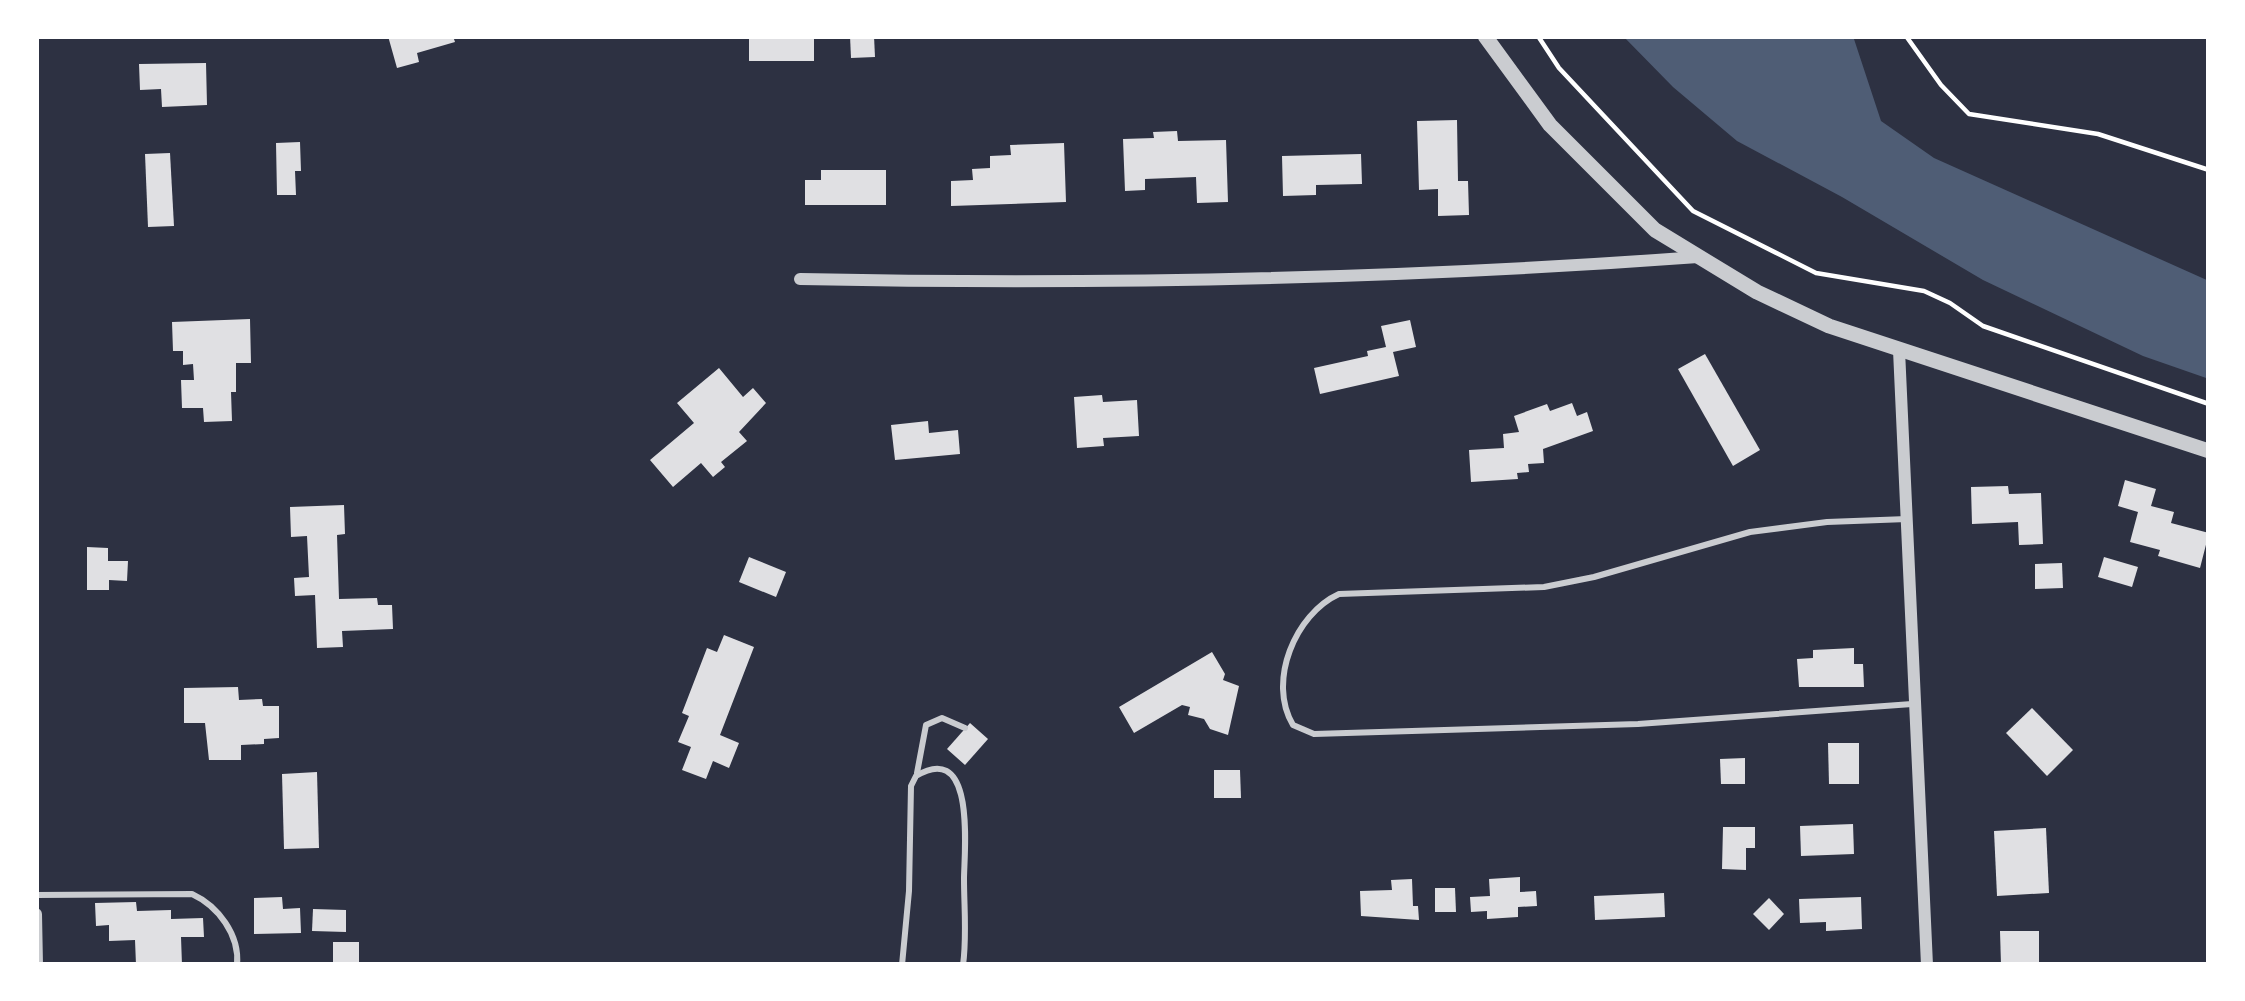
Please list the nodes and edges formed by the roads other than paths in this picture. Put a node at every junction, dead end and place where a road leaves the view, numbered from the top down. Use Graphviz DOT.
graph roads {
  1 [pos="1485,36"];
  2 [pos="1700,256"];
  3 [pos="800,279"];
  4 [pos="1899,350"];
  5 [pos="2209,451"];
  6 [pos="1907,519"];
  7 [pos="1915,704"];
  8 [pos="965,728"];
  9 [pos="916,776"];
  10 [pos="36,895"];
  11 [pos="36,914"];
  12 [pos="38,965"];
  13 [pos="237,965"];
  14 [pos="902,965"];
  15 [pos="963,965"];
  16 [pos="1927,965"];
  1 -- 2 [label="street"];
  2 -- 3 [label="street"];
  2 -- 4 [label="street"];
  4 -- 5 [label="street"];
  4 -- 6 [label="street"];
  6 -- 7 [label="street"];
  6 -- 7 [label="lane"];
  7 -- 16 [label="street"];
  8 -- 9 [label="lane"];
  9 -- 14 [label="lane"];
  9 -- 15 [label="lane"];
  10 -- 13 [label="lane"];
  11 -- 12 [label="street"];
}
